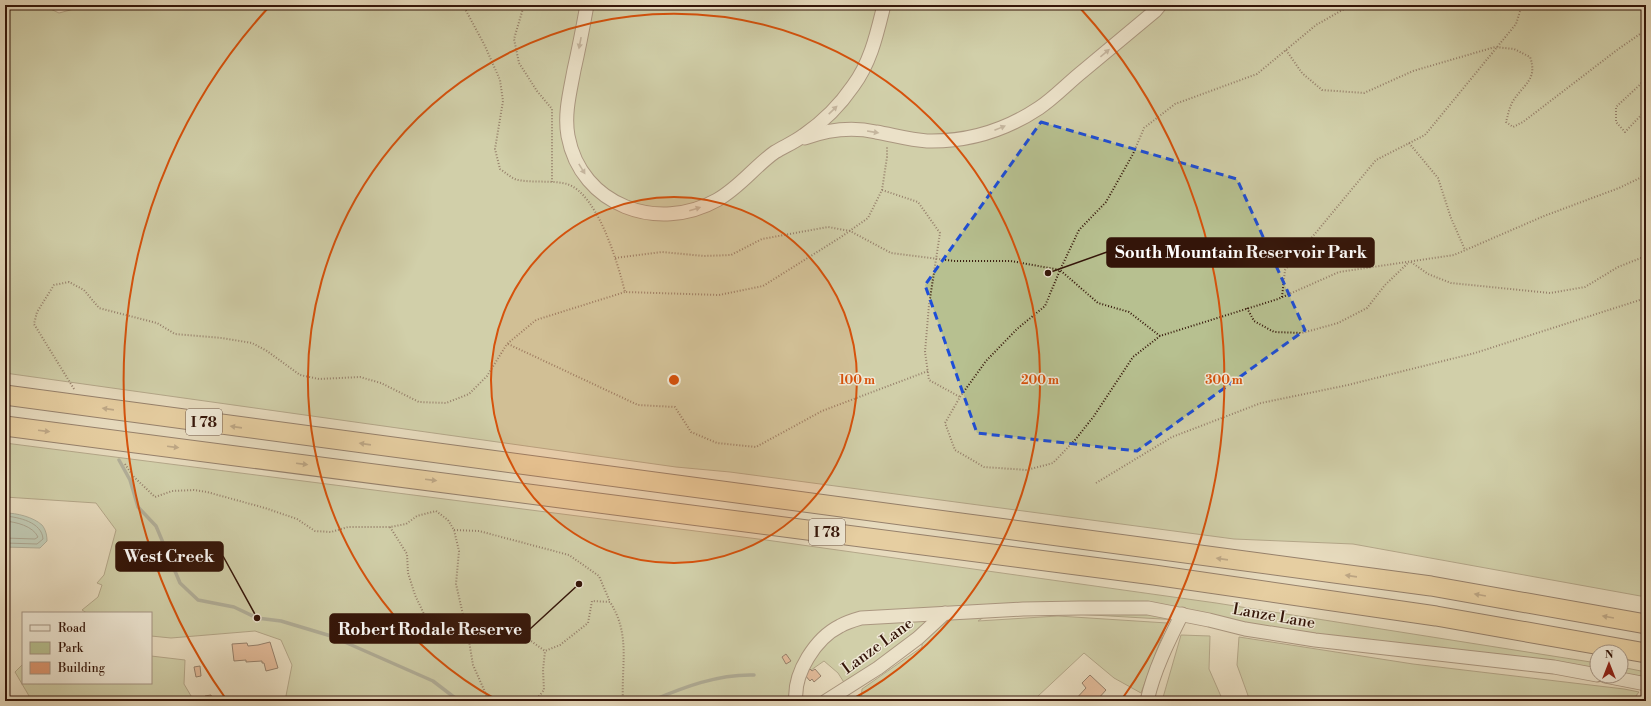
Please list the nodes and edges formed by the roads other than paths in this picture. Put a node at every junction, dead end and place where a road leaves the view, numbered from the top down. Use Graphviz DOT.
graph roads {
  1 [pos="587,5"];
  2 [pos="884,5"];
  3 [pos="1160,5"];
  4 [pos="794,142"];
  5 [pos="5,395"];
  6 [pos="5,426"];
  7 [pos="946,613"];
  8 [pos="1182,614"];
  9 [pos="1646,624"];
  10 [pos="1646,653"];
  11 [pos="1589,674"];
  12 [pos="1629,681"];
  13 [pos="1646,684"];
  14 [pos="796,701"];
  15 [pos="826,701"];
  16 [pos="1147,701"];
  1 -- 4 [label="street, one-way"];
  4 -- 2 [label="street, one-way"];
  4 -- 3 [label="street, one-way"];
  9 -- 5 [label="highway, I 78, one-way"];
  6 -- 10 [label="highway, I 78, one-way"];
  7 -- 8 [label="street, Lanze Lane"];
  7 -- 14 [label="street, Lanze Lane"];
  7 -- 15 [label="street, Lanze Lane"];
  8 -- 11 [label="street, Lanze Lane"];
  8 -- 16 [label="street"];
  12 -- 13 [label="street"];
}
